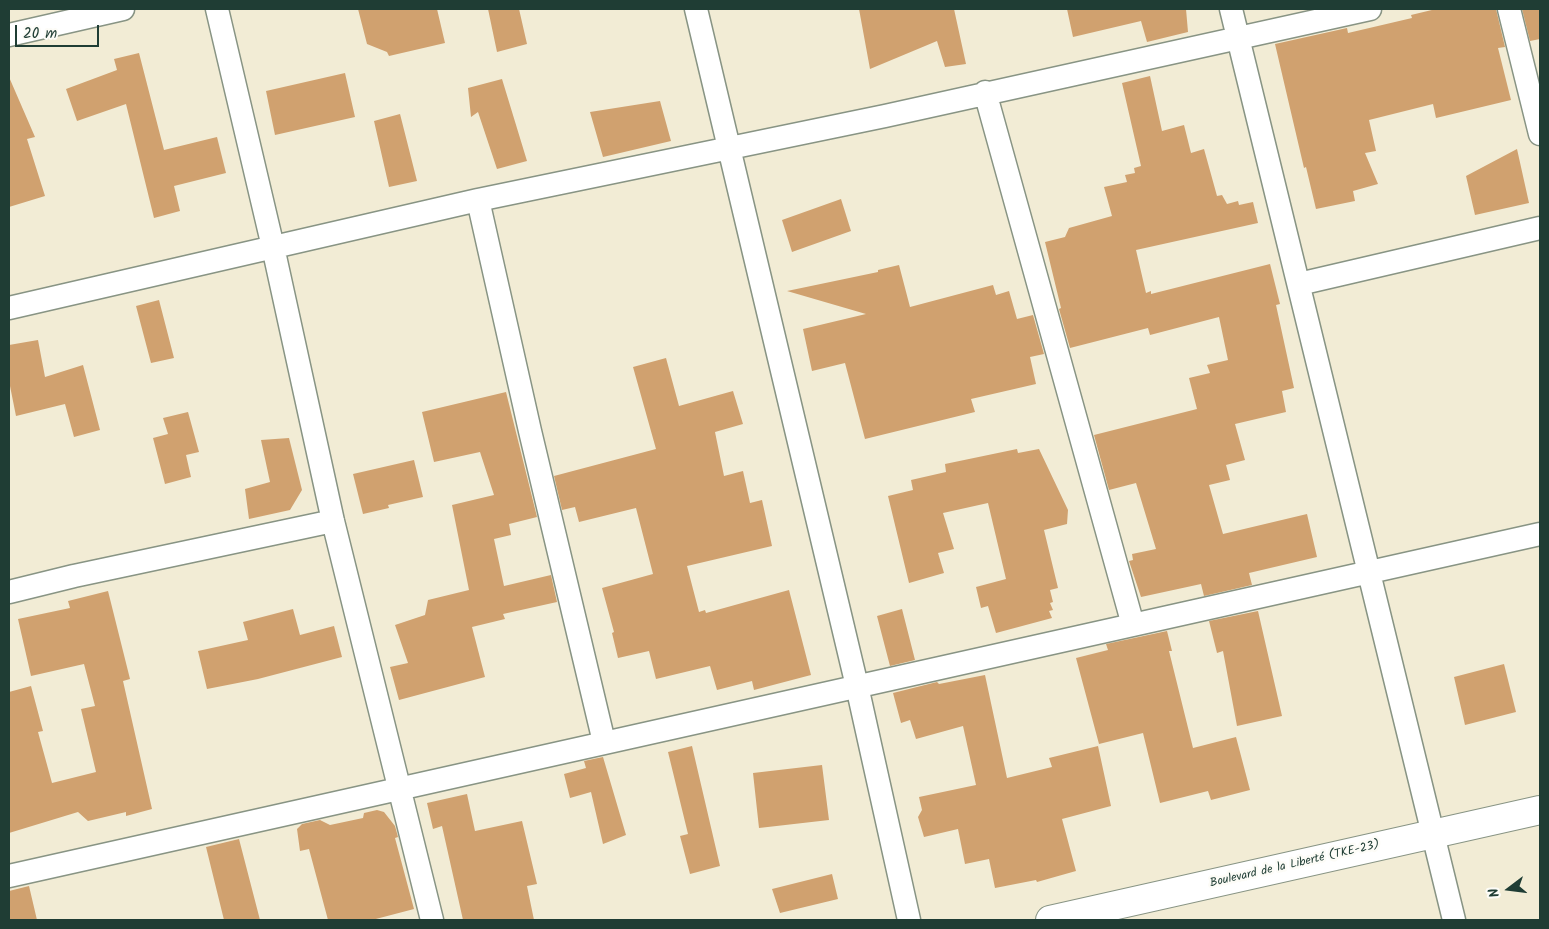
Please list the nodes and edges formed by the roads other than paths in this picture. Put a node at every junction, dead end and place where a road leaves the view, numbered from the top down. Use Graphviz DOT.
graph roads {
  1 [pos="123,9"];
  2 [pos="217,9"];
  3 [pos="696,9"];
  4 [pos="1232,9"];
  5 [pos="1370,9"];
  6 [pos="1509,9"];
  7 [pos="9,35"];
  8 [pos="1238,38"];
  9 [pos="985,92"];
  10 [pos="1540,134"];
  11 [pos="729,149"];
  12 [pos="478,200"];
  13 [pos="1540,228"];
  14 [pos="273,247"];
  15 [pos="1299,284"];
  16 [pos="9,308"];
  17 [pos="333,521"];
  18 [pos="1540,534"];
  19 [pos="1370,573"];
  20 [pos="9,592"];
  21 [pos="1133,625"];
  22 [pos="857,686"];
  23 [pos="604,742"];
  24 [pos="401,788"];
  25 [pos="1540,810"];
  26 [pos="1433,834"];
  27 [pos="9,876"];
  28 [pos="432,920"];
  29 [pos="909,920"];
  30 [pos="1050,920"];
  31 [pos="1454,920"];
  1 -- 7 [label="street"];
  2 -- 14 [label="street"];
  3 -- 11 [label="street"];
  4 -- 8 [label="street"];
  5 -- 8 [label="street"];
  6 -- 10 [label="street"];
  8 -- 9 [label="street"];
  8 -- 15 [label="street"];
  9 -- 11 [label="street"];
  9 -- 21 [label="street"];
  11 -- 12 [label="street"];
  11 -- 22 [label="street"];
  12 -- 14 [label="street"];
  12 -- 23 [label="street"];
  13 -- 15 [label="street"];
  14 -- 16 [label="street"];
  14 -- 17 [label="street"];
  15 -- 19 [label="street"];
  17 -- 20 [label="street"];
  17 -- 24 [label="street"];
  18 -- 19 [label="street"];
  19 -- 21 [label="street"];
  19 -- 26 [label="street"];
  21 -- 22 [label="street"];
  22 -- 23 [label="street"];
  22 -- 29 [label="street"];
  23 -- 24 [label="street"];
  24 -- 27 [label="street"];
  24 -- 28 [label="street"];
  25 -- 26 [label="street, Boulevard de la Liberté (TKE-23)"];
  26 -- 30 [label="street, Boulevard de la Liberté (TKE-23)"];
  26 -- 31 [label="street"];
}
